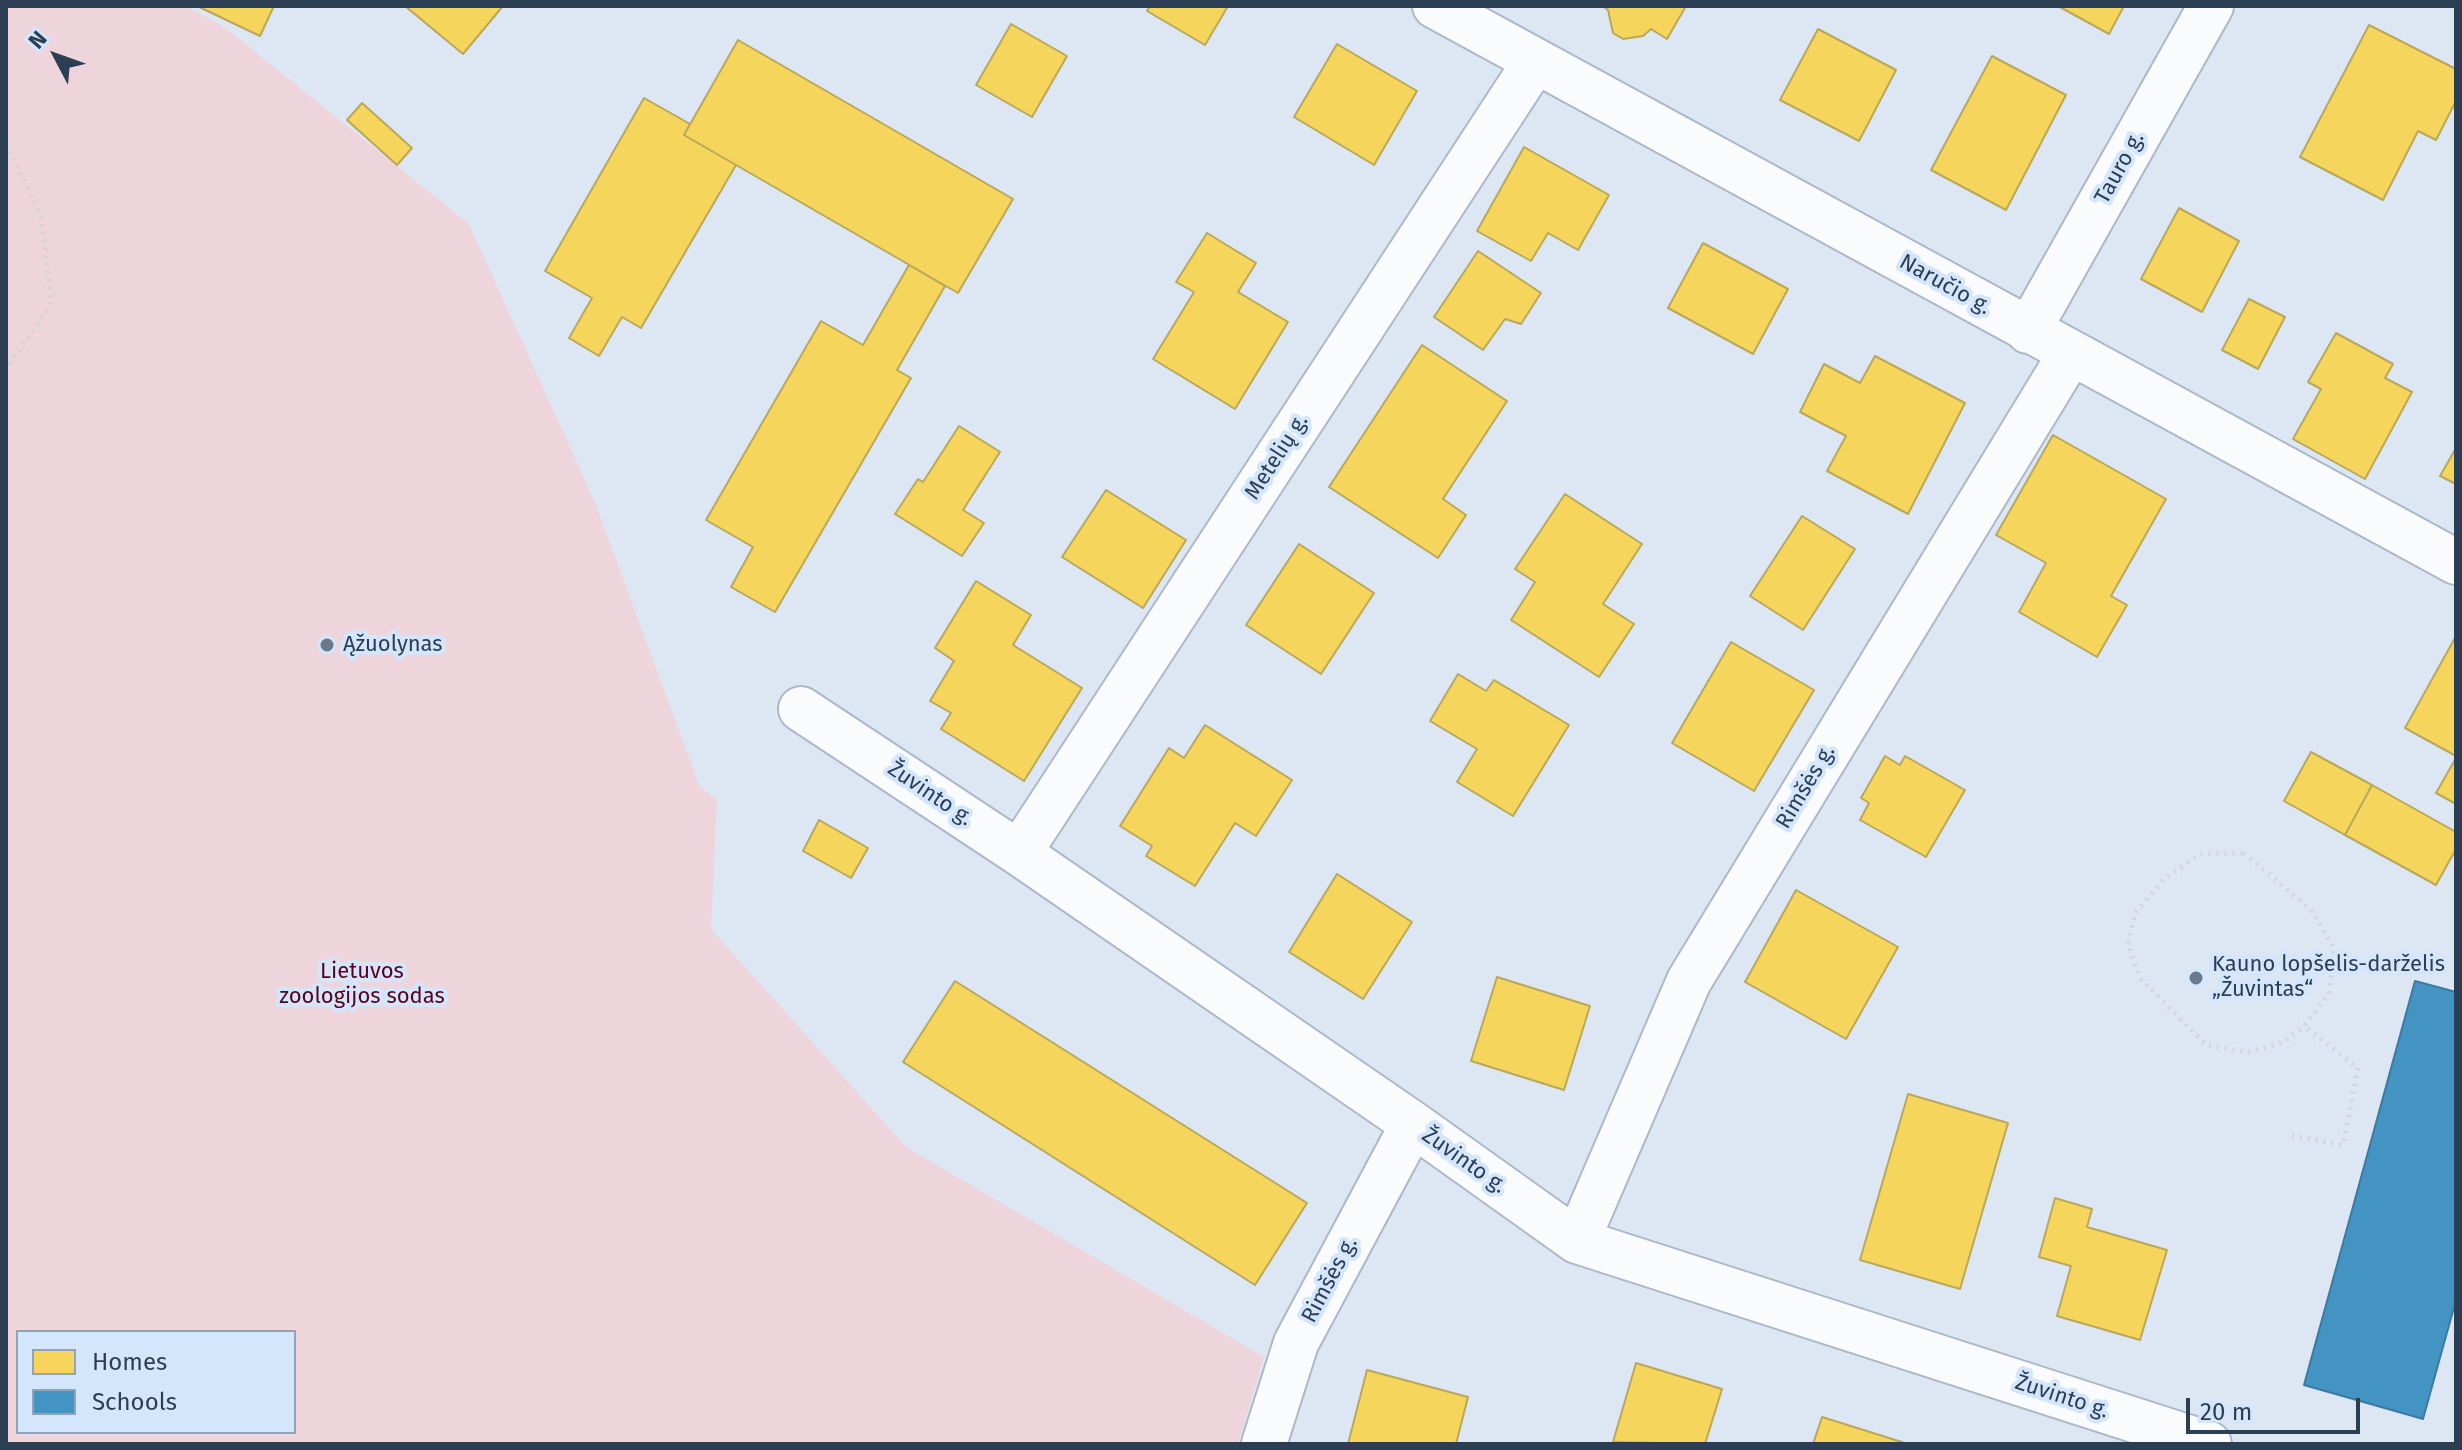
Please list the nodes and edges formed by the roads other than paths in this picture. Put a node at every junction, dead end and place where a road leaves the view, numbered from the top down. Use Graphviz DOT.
graph roads {
  1 [pos="1435,6"];
  2 [pos="2211,6"];
  3 [pos="1535,62"];
  4 [pos="2028,331"];
  5 [pos="2071,353"];
  6 [pos="2456,562"];
  7 [pos="801,709"];
  8 [pos="1019,853"];
  9 [pos="1413,1124"];
  10 [pos="1577,1241"];
  11 [pos="1264,1444"];
  12 [pos="2209,1444"];
  1 -- 3 [label="street, Naručio g."];
  2 -- 4 [label="street, Tauro g."];
  3 -- 4 [label="street, Naručio g."];
  3 -- 8 [label="street, Metelių g."];
  4 -- 5 [label="street, Naručio g."];
  5 -- 6 [label="street, Naručio g."];
  5 -- 10 [label="street, Rimšės g."];
  7 -- 8 [label="street, Žuvinto g."];
  8 -- 9 [label="street, Žuvinto g."];
  9 -- 10 [label="street, Žuvinto g."];
  9 -- 11 [label="street, Rimšės g."];
  10 -- 12 [label="street, Žuvinto g."];
}
